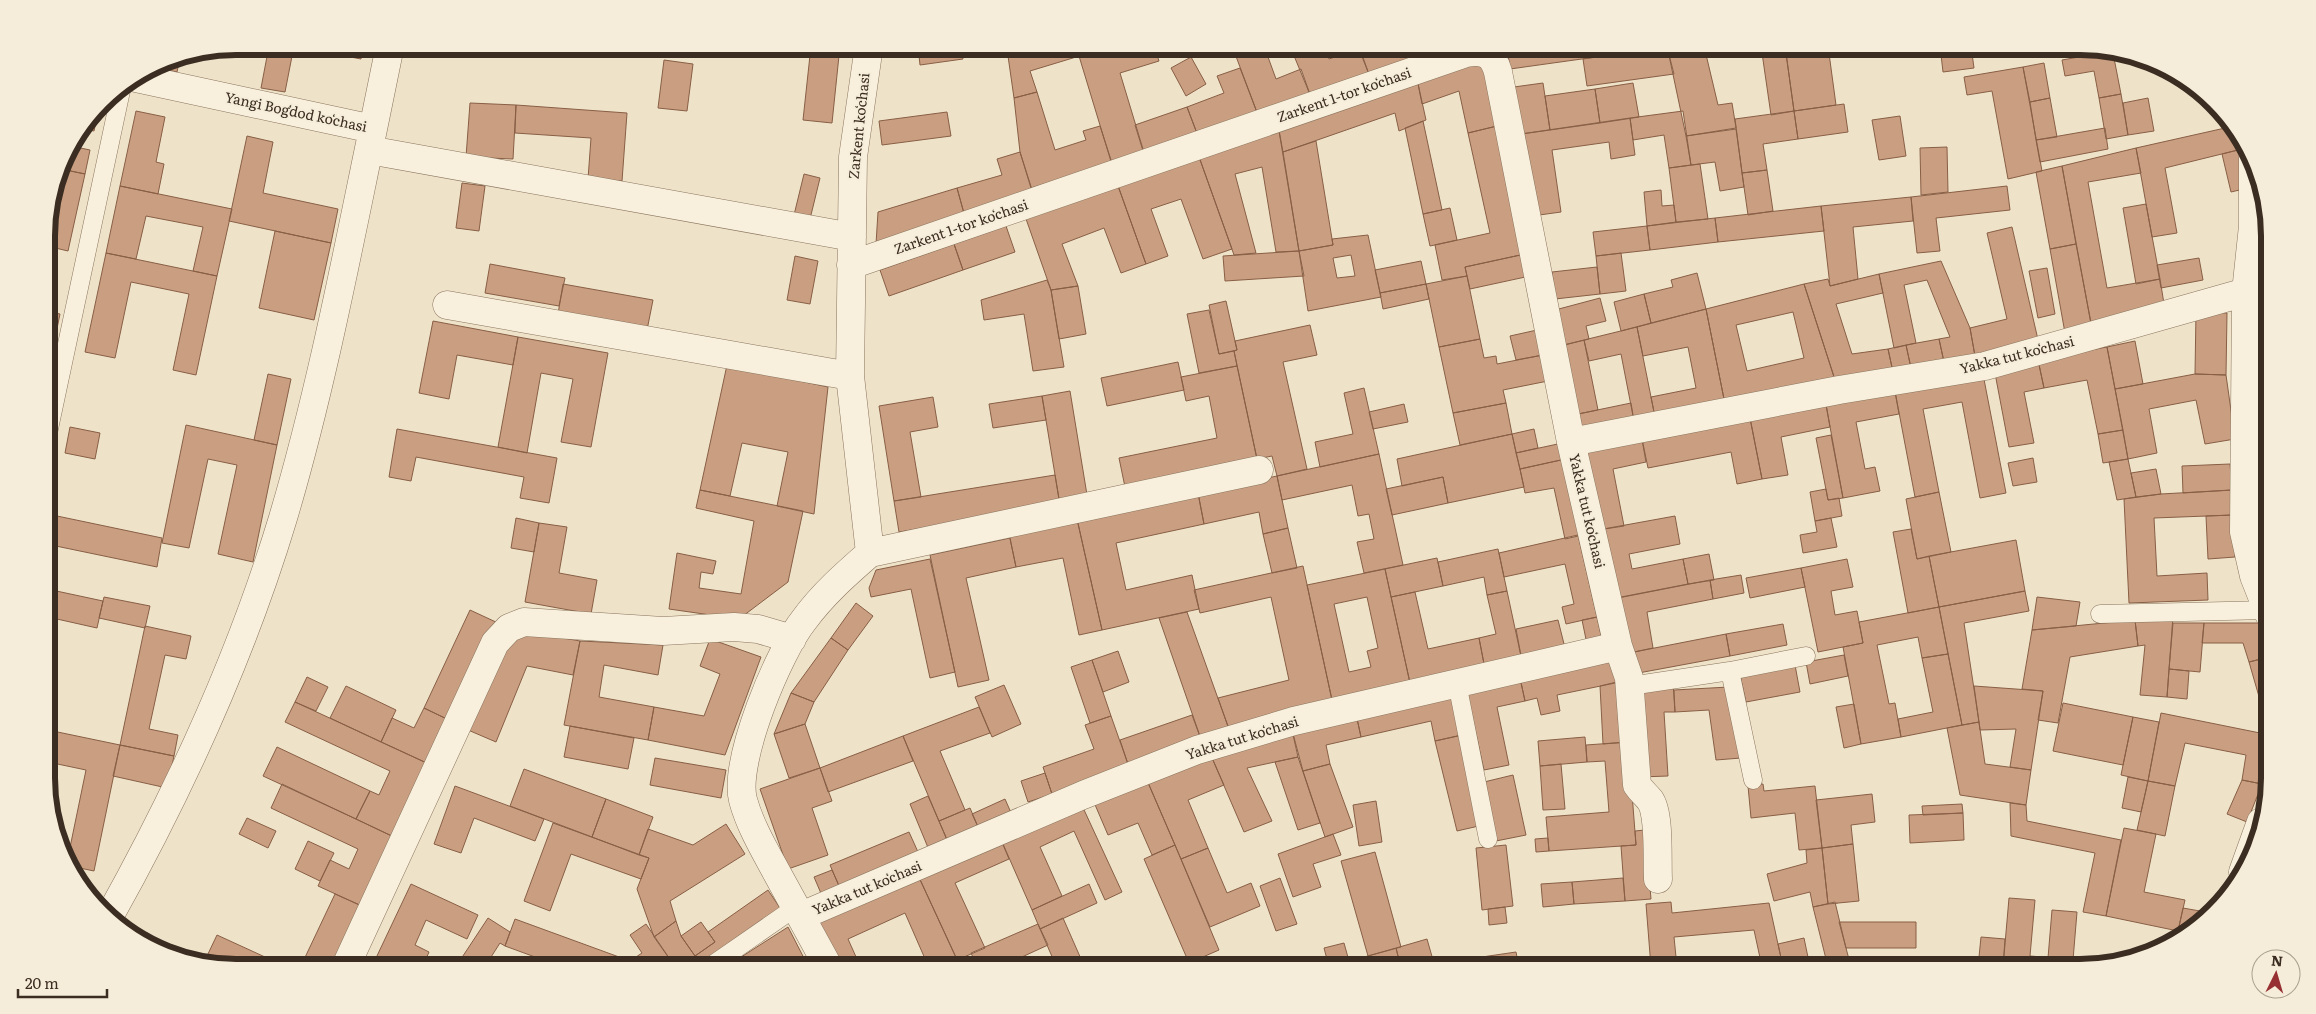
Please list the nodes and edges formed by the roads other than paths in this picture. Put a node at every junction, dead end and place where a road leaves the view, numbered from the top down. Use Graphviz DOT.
graph roads {
  1 [pos="388,55"];
  2 [pos="868,55"];
  3 [pos="1457,55"];
  4 [pos="1489,55"];
  5 [pos="143,80"];
  6 [pos="119,98"];
  7 [pos="371,139"];
  8 [pos="2253,184"];
  9 [pos="852,236"];
  10 [pos="852,265"];
  11 [pos="2246,292"];
  12 [pos="448,305"];
  13 [pos="850,376"];
  14 [pos="55,400"];
  15 [pos="1571,442"];
  16 [pos="1258,470"];
  17 [pos="870,553"];
  18 [pos="2261,593"];
  19 [pos="2261,612"];
  20 [pos="2100,614"];
  21 [pos="792,638"];
  22 [pos="1618,646"];
  23 [pos="1806,656"];
  24 [pos="1730,671"];
  25 [pos="1456,684"];
  26 [pos="1630,686"];
  27 [pos="1753,780"];
  28 [pos="1488,840"];
  29 [pos="1658,879"];
  30 [pos="113,910"];
  31 [pos="798,912"];
  32 [pos="349,959"];
  33 [pos="722,959"];
  34 [pos="824,959"];
  1 -- 7 [label="street, Yangi Bogʻdod koʻchasi"];
  2 -- 9 [label="street, Zarkent koʻchasi"];
  3 -- 10 [label="street, Zarkent 1-tor koʻchasi"];
  4 -- 15 [label="street, Zarkent 1-tor koʻchasi"];
  5 -- 7 [label="street, Yangi Bogʻdod koʻchasi"];
  6 -- 14 [label="lane"];
  7 -- 9 [label="street"];
  7 -- 30 [label="street"];
  8 -- 11 [label="street"];
  9 -- 10 [label="street, Zarkent koʻchasi"];
  10 -- 13 [label="street, Zarkent koʻchasi"];
  11 -- 15 [label="street, Yakka tut koʻchasi"];
  11 -- 18 [label="street"];
  12 -- 13 [label="street"];
  13 -- 17 [label="street, Zarkent koʻchasi"];
  15 -- 22 [label="street, Yakka tut koʻchasi"];
  16 -- 17 [label="street"];
  17 -- 21 [label="street"];
  19 -- 20 [label="lane"];
  21 -- 31 [label="street"];
  21 -- 32 [label="street"];
  22 -- 25 [label="street, Yakka tut koʻchasi"];
  22 -- 26 [label="street"];
  23 -- 24 [label="lane"];
  24 -- 26 [label="lane"];
  24 -- 27 [label="lane"];
  25 -- 28 [label="lane"];
  25 -- 31 [label="street, Yakka tut koʻchasi"];
  26 -- 29 [label="street"];
  31 -- 33 [label="lane"];
  31 -- 34 [label="street, Yakka tut koʻchasi"];
}
